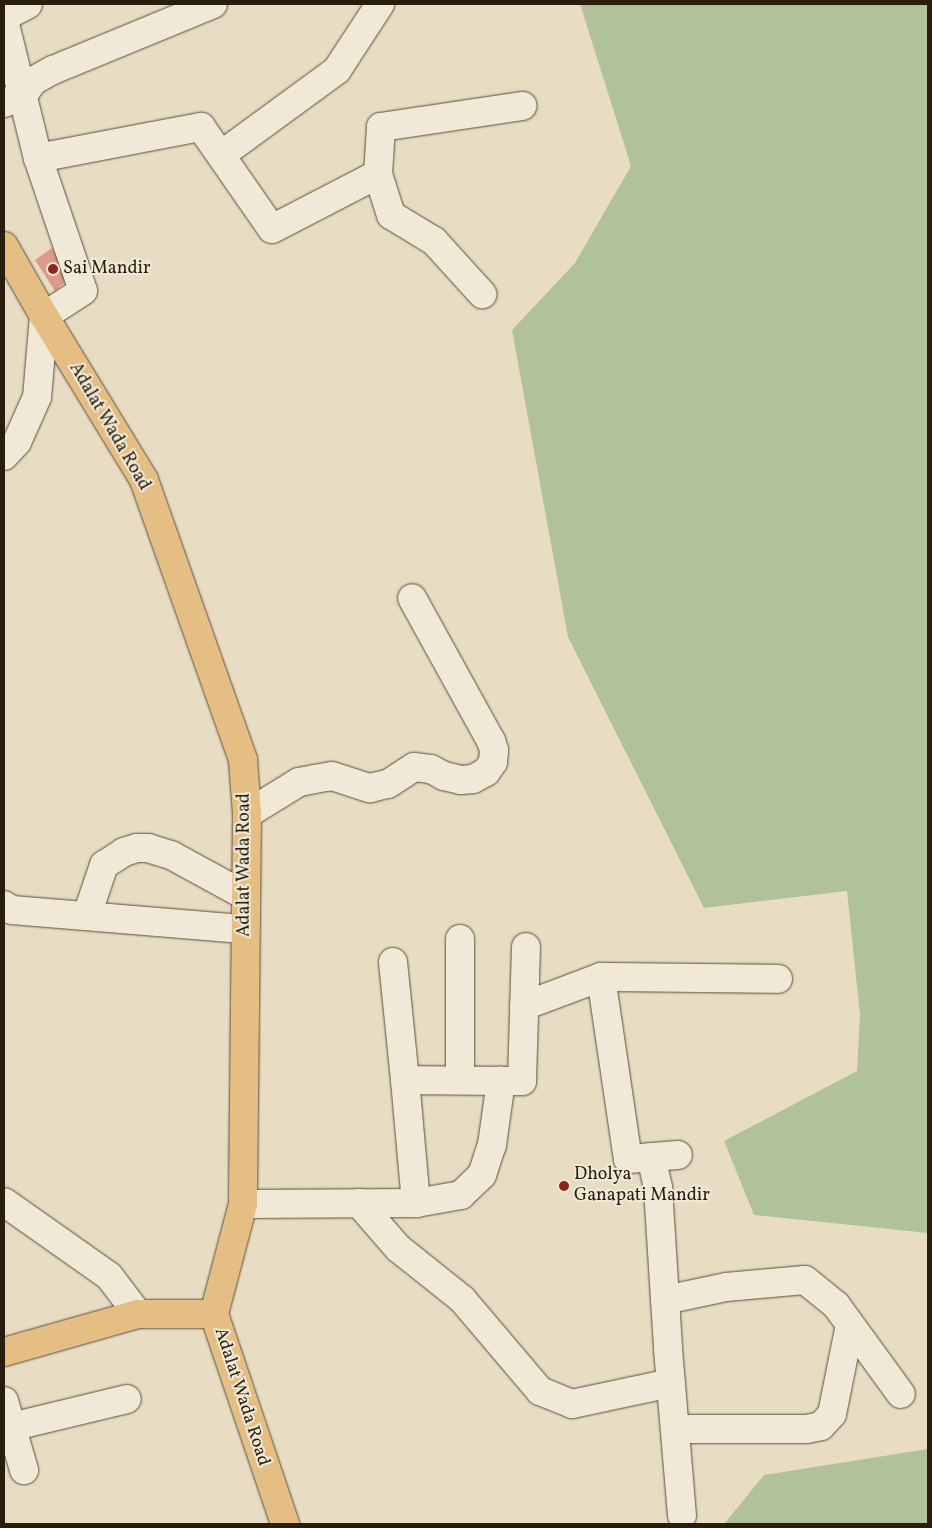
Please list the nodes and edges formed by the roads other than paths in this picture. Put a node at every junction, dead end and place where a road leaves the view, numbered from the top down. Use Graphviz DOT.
graph roads {
  1 [pos="28,4"];
  2 [pos="380,4"];
  3 [pos="204,6"];
  4 [pos="4,19"];
  5 [pos="13,99"];
  6 [pos="522,106"];
  7 [pos="221,155"];
  8 [pos="38,158"];
  9 [pos="378,174"];
  10 [pos="4,246"];
  11 [pos="482,294"];
  12 [pos="44,316"];
  13 [pos="4,456"];
  14 [pos="412,598"];
  15 [pos="246,825"];
  16 [pos="246,892"];
  17 [pos="4,905"];
  18 [pos="87,915"];
  19 [pos="246,929"];
  20 [pos="460,939"];
  21 [pos="526,947"];
  22 [pos="393,962"];
  23 [pos="601,977"];
  24 [pos="778,979"];
  25 [pos="524,1006"];
  26 [pos="406,1080"];
  27 [pos="460,1080"];
  28 [pos="501,1081"];
  29 [pos="678,1155"];
  30 [pos="651,1157"];
  31 [pos="4,1202"];
  32 [pos="360,1203"];
  33 [pos="416,1203"];
  34 [pos="243,1204"];
  35 [pos="665,1300"];
  36 [pos="138,1314"];
  37 [pos="214,1314"];
  38 [pos="850,1325"];
  39 [pos="4,1352"];
  40 [pos="671,1383"];
  41 [pos="901,1394"];
  42 [pos="127,1399"];
  43 [pos="4,1401"];
  44 [pos="11,1427"];
  45 [pos="675,1429"];
  46 [pos="24,1470"];
  47 [pos="682,1515"];
  48 [pos="285,1524"];
  1 -- 4 [label="street"];
  2 -- 7 [label="street"];
  3 -- 5 [label="street"];
  4 -- 5 [label="street"];
  5 -- 8 [label="street"];
  6 -- 9 [label="street"];
  7 -- 8 [label="street"];
  7 -- 9 [label="street"];
  8 -- 12 [label="street"];
  9 -- 11 [label="street"];
  10 -- 12 [label="main road, Adalat Wada Road"];
  12 -- 13 [label="street"];
  12 -- 15 [label="main road, Adalat Wada Road"];
  14 -- 15 [label="street"];
  15 -- 16 [label="main road, Adalat Wada Road"];
  16 -- 18 [label="street"];
  16 -- 19 [label="main road, Adalat Wada Road"];
  17 -- 18 [label="street"];
  18 -- 19 [label="street"];
  19 -- 34 [label="main road, Adalat Wada Road"];
  20 -- 27 [label="street"];
  21 -- 25 [label="street"];
  22 -- 26 [label="street"];
  23 -- 24 [label="street"];
  23 -- 25 [label="street"];
  23 -- 30 [label="street"];
  25 -- 28 [label="street"];
  26 -- 27 [label="street"];
  26 -- 33 [label="street"];
  27 -- 28 [label="street"];
  28 -- 33 [label="street"];
  29 -- 30 [label="street"];
  30 -- 35 [label="street"];
  31 -- 36 [label="street"];
  32 -- 33 [label="street"];
  32 -- 34 [label="street"];
  32 -- 40 [label="street"];
  34 -- 37 [label="main road, Adalat Wada Road"];
  35 -- 38 [label="street"];
  35 -- 40 [label="street"];
  36 -- 37 [label="main road"];
  36 -- 39 [label="main road"];
  37 -- 48 [label="main road, Adalat Wada Road"];
  38 -- 41 [label="street"];
  38 -- 45 [label="street"];
  40 -- 45 [label="street"];
  42 -- 44 [label="street"];
  43 -- 44 [label="street"];
  44 -- 46 [label="street"];
  45 -- 47 [label="street"];
}
